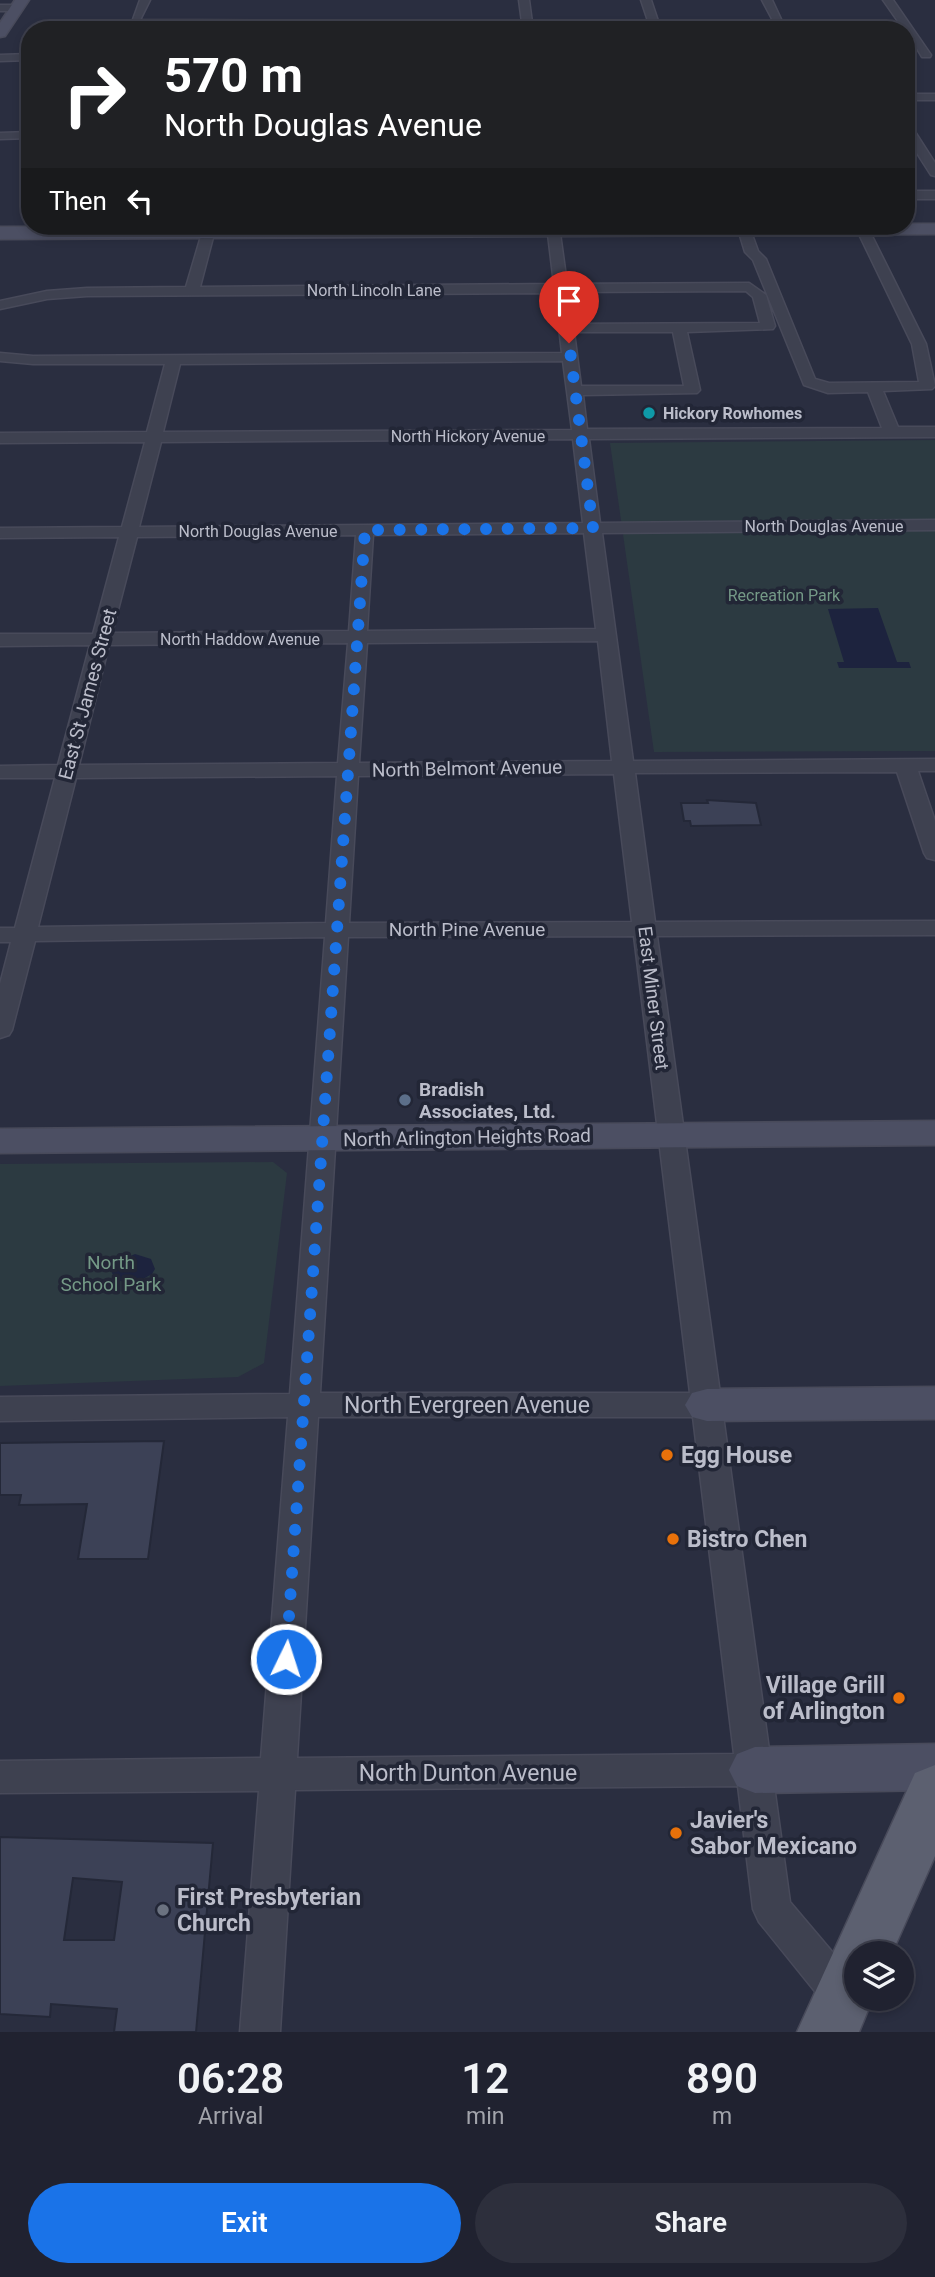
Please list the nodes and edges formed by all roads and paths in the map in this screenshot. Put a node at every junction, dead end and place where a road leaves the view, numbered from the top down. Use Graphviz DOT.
graph roads {
  1 [pos="145,0"];
  2 [pos="524,0"];
  3 [pos="646,0"];
  4 [pos="766,0"];
  5 [pos="888,0"];
  6 [pos="19,4"];
  7 [pos="0,8"];
  8 [pos="135,21"];
  9 [pos="527,21"];
  10 [pos="653,21"];
  11 [pos="777,21"];
  12 [pos="902,21"];
  13 [pos="0,33"];
  14 [pos="915,40"];
  15 [pos="925,55"];
  16 [pos="21,57"];
  17 [pos="0,58"];
  18 [pos="915,97"];
  19 [pos="935,97"];
  20 [pos="21,135"];
  21 [pos="0,136"];
  22 [pos="927,137"];
  23 [pos="915,138"];
  24 [pos="915,140"];
  25 [pos="935,172"];
  26 [pos="915,195"];
  27 [pos="935,195"];
  28 [pos="915,228"];
  29 [pos="935,229"];
  30 [pos="0,233"];
  31 [pos="21,233"];
  32 [pos="207,235"];
  33 [pos="555,235"];
  34 [pos="746,235"];
  35 [pos="865,235"];
  36 [pos="562,288"];
  37 [pos="192,291"];
  38 [pos="0,305"];
  39 [pos="567,328"];
  40 [pos="680,328"];
  41 [pos="0,357"];
  42 [pos="570,357"];
  43 [pos="174,359"];
  44 [pos="874,388"];
  45 [pos="575,391"];
  46 [pos="935,432"];
  47 [pos="892,433"];
  48 [pos="581,435"];
  49 [pos="154,437"];
  50 [pos="0,438"];
  51 [pos="935,525"];
  52 [pos="593,528"];
  53 [pos="365,530"];
  54 [pos="130,532"];
  55 [pos="0,533"];
  56 [pos="607,635"];
  57 [pos="102,639"];
  58 [pos="357,639"];
  59 [pos="0,640"];
  60 [pos="905,765"];
  61 [pos="935,765"];
  62 [pos="624,766"];
  63 [pos="348,769"];
  64 [pos="0,772"];
  65 [pos="67,772"];
  66 [pos="935,853"];
  67 [pos="935,928"];
  68 [pos="645,929"];
  69 [pos="337,930"];
  70 [pos="0,935"];
  71 [pos="24,935"];
  72 [pos="0,1030"];
  73 [pos="935,1133"];
  74 [pos="672,1135"];
  75 [pos="322,1138"];
  76 [pos="0,1141"];
  77 [pos="935,1403"];
  78 [pos="304,1405"];
  79 [pos="707,1405"];
  80 [pos="0,1409"];
  81 [pos="935,1768"];
  82 [pos="755,1770"];
  83 [pos="278,1774"];
  84 [pos="0,1777"];
  85 [pos="935,1791"];
  86 [pos="868,1941"];
  87 [pos="844,1984"];
  88 [pos="260,2032"];
  1 -- 8 [label="street"];
  2 -- 9 [label="street"];
  3 -- 10 [label="street"];
  4 -- 11 [label="street"];
  5 -- 12 [label="street"];
  6 -- 7 [label="street"];
  6 -- 13 [label="street"];
  14 -- 15 [label="street"];
  16 -- 17 [label="street"];
  18 -- 19 [label="street"];
  20 -- 21 [label="street"];
  22 -- 23 [label="street"];
  24 -- 25 [label="street"];
  26 -- 27 [label="street"];
  28 -- 29 [label="street"];
  30 -- 31 [label="street"];
  32 -- 37 [label="street"];
  33 -- 36 [label="street, East Miner Street"];
  34 -- 44 [label="street"];
  35 -- 44 [label="street"];
  36 -- 37 [label="street, North Lincoln Lane"];
  36 -- 39 [label="street, East Miner Street"];
  36 -- 40 [label="street, North Lincoln Lane"];
  37 -- 38 [label="street, North Lincoln Lane"];
  39 -- 40 [label="street"];
  39 -- 42 [label="street, East Miner Street"];
  40 -- 45 [label="street"];
  41 -- 43 [label="street"];
  42 -- 43 [label="street"];
  42 -- 45 [label="street, East Miner Street"];
  43 -- 49 [label="street, East St James Street"];
  44 -- 47 [label="street"];
  45 -- 48 [label="street, East Miner Street"];
  46 -- 47 [label="street, North Hickory Avenue"];
  47 -- 48 [label="street, North Hickory Avenue"];
  48 -- 49 [label="street, North Hickory Avenue"];
  48 -- 52 [label="street, East Miner Street"];
  49 -- 50 [label="street, North Hickory Avenue"];
  49 -- 54 [label="street, East St James Street"];
  51 -- 52 [label="street, North Douglas Avenue"];
  52 -- 53 [label="street, North Douglas Avenue"];
  52 -- 56 [label="street, East Miner Street"];
  53 -- 54 [label="street, North Douglas Avenue"];
  53 -- 58 [label="street"];
  54 -- 55 [label="street, North Douglas Avenue"];
  54 -- 57 [label="street, East St James Street"];
  56 -- 58 [label="street, North Haddow Avenue"];
  56 -- 62 [label="street, East Miner Street"];
  57 -- 58 [label="street, North Haddow Avenue"];
  57 -- 59 [label="street, North Haddow Avenue"];
  57 -- 65 [label="street, East St James Street"];
  58 -- 63 [label="street"];
  60 -- 61 [label="street, North Belmont Avenue"];
  60 -- 62 [label="street, North Belmont Avenue"];
  60 -- 66 [label="street"];
  62 -- 63 [label="street, North Belmont Avenue"];
  62 -- 68 [label="street, East Miner Street"];
  63 -- 65 [label="street, North Belmont Avenue"];
  63 -- 69 [label="street"];
  64 -- 65 [label="street, North Belmont Avenue"];
  65 -- 71 [label="street, East St James Street"];
  67 -- 68 [label="street, North Pine Avenue"];
  68 -- 69 [label="street, North Pine Avenue"];
  68 -- 74 [label="street, East Miner Street"];
  69 -- 71 [label="street, North Pine Avenue"];
  69 -- 75 [label="street"];
  70 -- 71 [label="street, North Pine Avenue"];
  71 -- 72 [label="street, East St James Street"];
  73 -- 74 [label="street, North Arlington Heights Road"];
  74 -- 75 [label="street, North Arlington Heights Road"];
  74 -- 79 [label="street, East Miner Street"];
  75 -- 76 [label="street, North Arlington Heights Road"];
  75 -- 78 [label="street"];
  77 -- 79 [label="street, North Evergreen Avenue"];
  78 -- 79 [label="street, North Evergreen Avenue"];
  78 -- 80 [label="street, North Evergreen Avenue"];
  78 -- 83 [label="street"];
  79 -- 82 [label="street, East Miner Street"];
  81 -- 82 [label="street, North Dunton Avenue"];
  82 -- 83 [label="street, North Dunton Avenue"];
  82 -- 87 [label="street, East Miner Street"];
  83 -- 84 [label="street, North Dunton Avenue"];
  83 -- 88 [label="street"];
  85 -- 86 [label="main road"];
}
